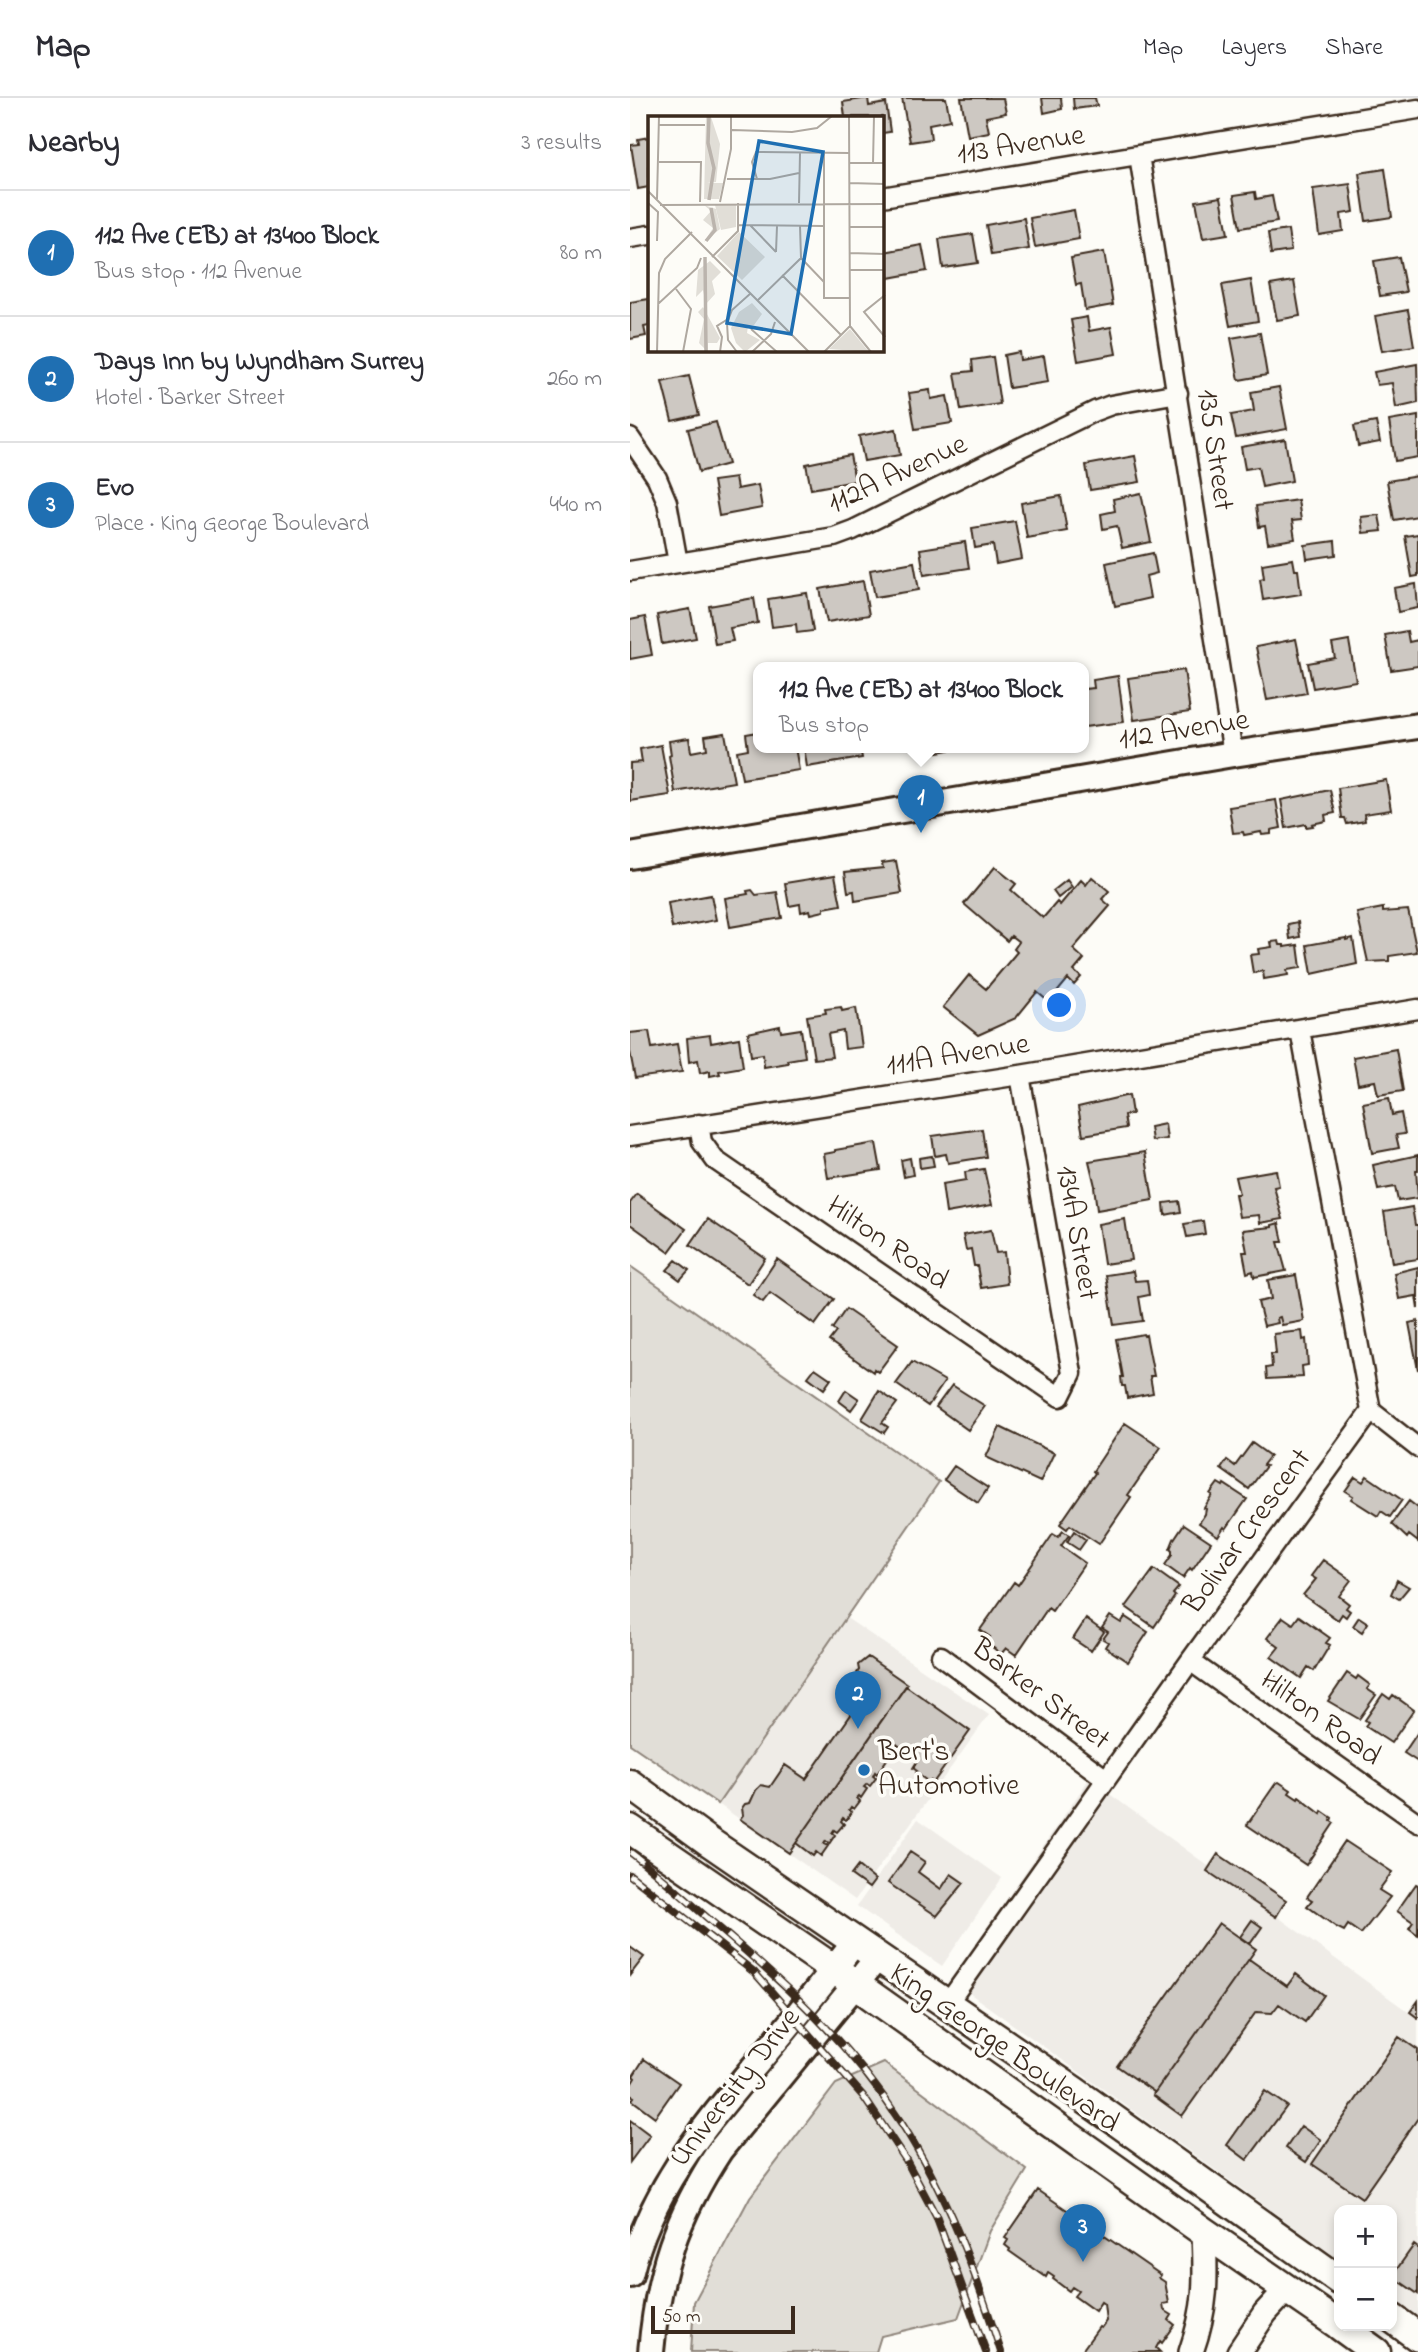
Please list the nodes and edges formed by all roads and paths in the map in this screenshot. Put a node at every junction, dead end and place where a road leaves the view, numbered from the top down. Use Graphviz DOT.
graph roads {
  1 [pos="1418,108"];
  2 [pos="1139,155"];
  3 [pos="884,197"];
  4 [pos="648,235"];
  5 [pos="630,238"];
  6 [pos="1178,393"];
  7 [pos="630,438"];
  8 [pos="678,564"];
  9 [pos="630,571"];
  10 [pos="1418,726"];
  11 [pos="1233,754"];
  12 [pos="630,856"];
  13 [pos="1418,1009"];
  14 [pos="1300,1030"];
  15 [pos="1020,1075"];
  16 [pos="699,1124"];
  17 [pos="630,1136"];
  18 [pos="1060,1397"];
  19 [pos="1371,1411"];
  20 [pos="1418,1448"];
  21 [pos="941,1656"];
  22 [pos="1190,1661"];
  23 [pos="1106,1779"];
  24 [pos="630,1784"];
  25 [pos="1418,1824"];
  26 [pos="630,1829"];
  27 [pos="866,1949"];
  28 [pos="845,1977"];
  29 [pos="948,2003"];
  30 [pos="1204,2232"];
  31 [pos="630,2275"];
  32 [pos="1334,2276"];
  33 [pos="1288,2288"];
  34 [pos="1334,2321"];
  35 [pos="1397,2322"];
  36 [pos="1348,2331"];
  37 [pos="1418,2337"];
  38 [pos="651,2352"];
  39 [pos="1191,2352"];
  40 [pos="1238,2352"];
  41 [pos="1377,2352"];
  1 -- 2 [label="street, 113 Avenue"];
  2 -- 3 [label="street, 113 Avenue"];
  2 -- 6 [label="street, 135 Street"];
  4 -- 5 [label="street"];
  6 -- 8 [label="street, 112A Avenue"];
  6 -- 11 [label="street, 135 Street"];
  7 -- 8 [label="street"];
  8 -- 9 [label="street, 112A Avenue"];
  10 -- 11 [label="main road, 112 Avenue"];
  11 -- 12 [label="main road, 112 Avenue"];
  13 -- 14 [label="street, 111A Avenue"];
  14 -- 15 [label="street, 111A Avenue"];
  14 -- 19 [label="street"];
  15 -- 16 [label="street, 111A Avenue"];
  15 -- 18 [label="street, 134A Street"];
  16 -- 17 [label="street, 111A Avenue"];
  16 -- 18 [label="street, Hilton Road"];
  19 -- 20 [label="street"];
  19 -- 22 [label="street, Bolivar Crescent"];
  21 -- 23 [label="street, Barker Street"];
  22 -- 23 [label="street, Bolivar Crescent"];
  22 -- 25 [label="street, Hilton Road"];
  23 -- 29 [label="street, Bolivar Crescent"];
  24 -- 27 [label="main road, King George Boulevard"];
  26 -- 28 [label="main road, King George Boulevard"];
  27 -- 28 [label="main road, University Drive"];
  27 -- 29 [label="main road, King George Boulevard"];
  28 -- 30 [label="main road, King George Boulevard"];
  28 -- 31 [label="main road, University Drive"];
  28 -- 38 [label="main road, University Drive"];
  29 -- 32 [label="main road, King George Boulevard"];
  30 -- 33 [label="main road, King George Boulevard"];
  30 -- 39 [label="street"];
  33 -- 34 [label="main road, King George Boulevard"];
  33 -- 40 [label="street"];
  35 -- 37 [label="main road"];
  36 -- 41 [label="main road, King George Boulevard"];
}
